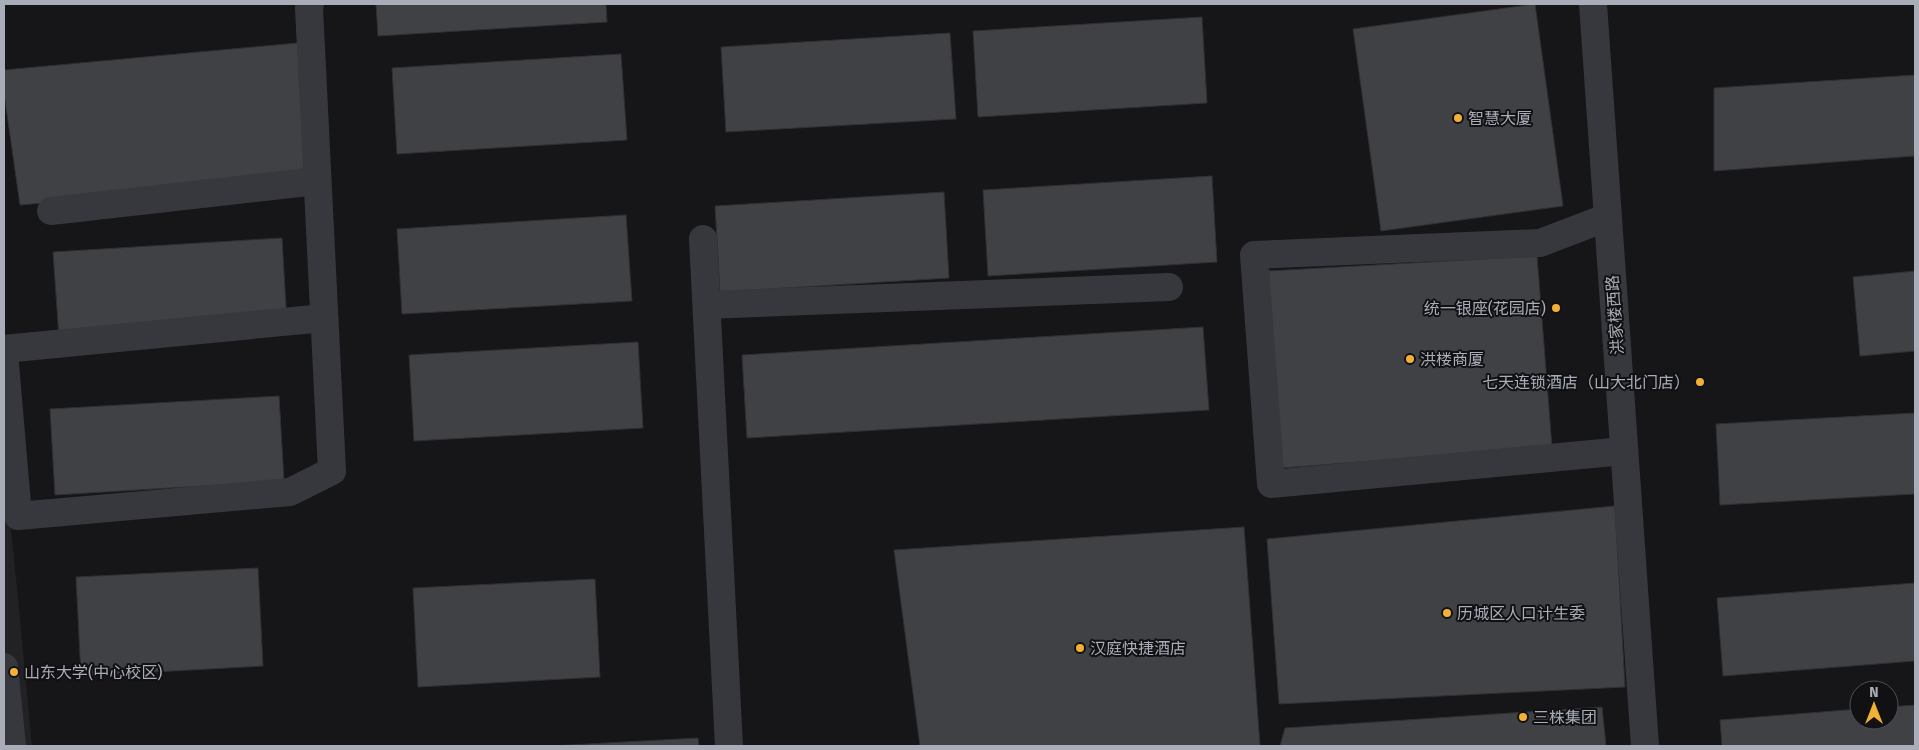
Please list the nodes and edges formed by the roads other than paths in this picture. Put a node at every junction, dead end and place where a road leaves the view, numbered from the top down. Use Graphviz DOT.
graph roads {
  1 [pos="310,4"];
  2 [pos="1593,4"];
  3 [pos="317,181"];
  4 [pos="51,211"];
  5 [pos="1608,217"];
  6 [pos="703,239"];
  7 [pos="1169,286"];
  8 [pos="706,304"];
  9 [pos="324,318"];
  10 [pos="4,351"];
  11 [pos="1624,451"];
  12 [pos="4,667"];
  13 [pos="12,746"];
  14 [pos="729,746"];
  15 [pos="1645,746"];
  1 -- 3 [label="street"];
  2 -- 5 [label="street, 洪家楼西路"];
  3 -- 4 [label="street"];
  3 -- 9 [label="street"];
  5 -- 11 [label="street, 洪家楼西路"];
  5 -- 11 [label="street"];
  6 -- 8 [label="street"];
  7 -- 8 [label="street"];
  8 -- 14 [label="street"];
  9 -- 10 [label="street"];
  9 -- 10 [label="street"];
  11 -- 15 [label="street, 洪家楼西路"];
  12 -- 13 [label="street"];
}
